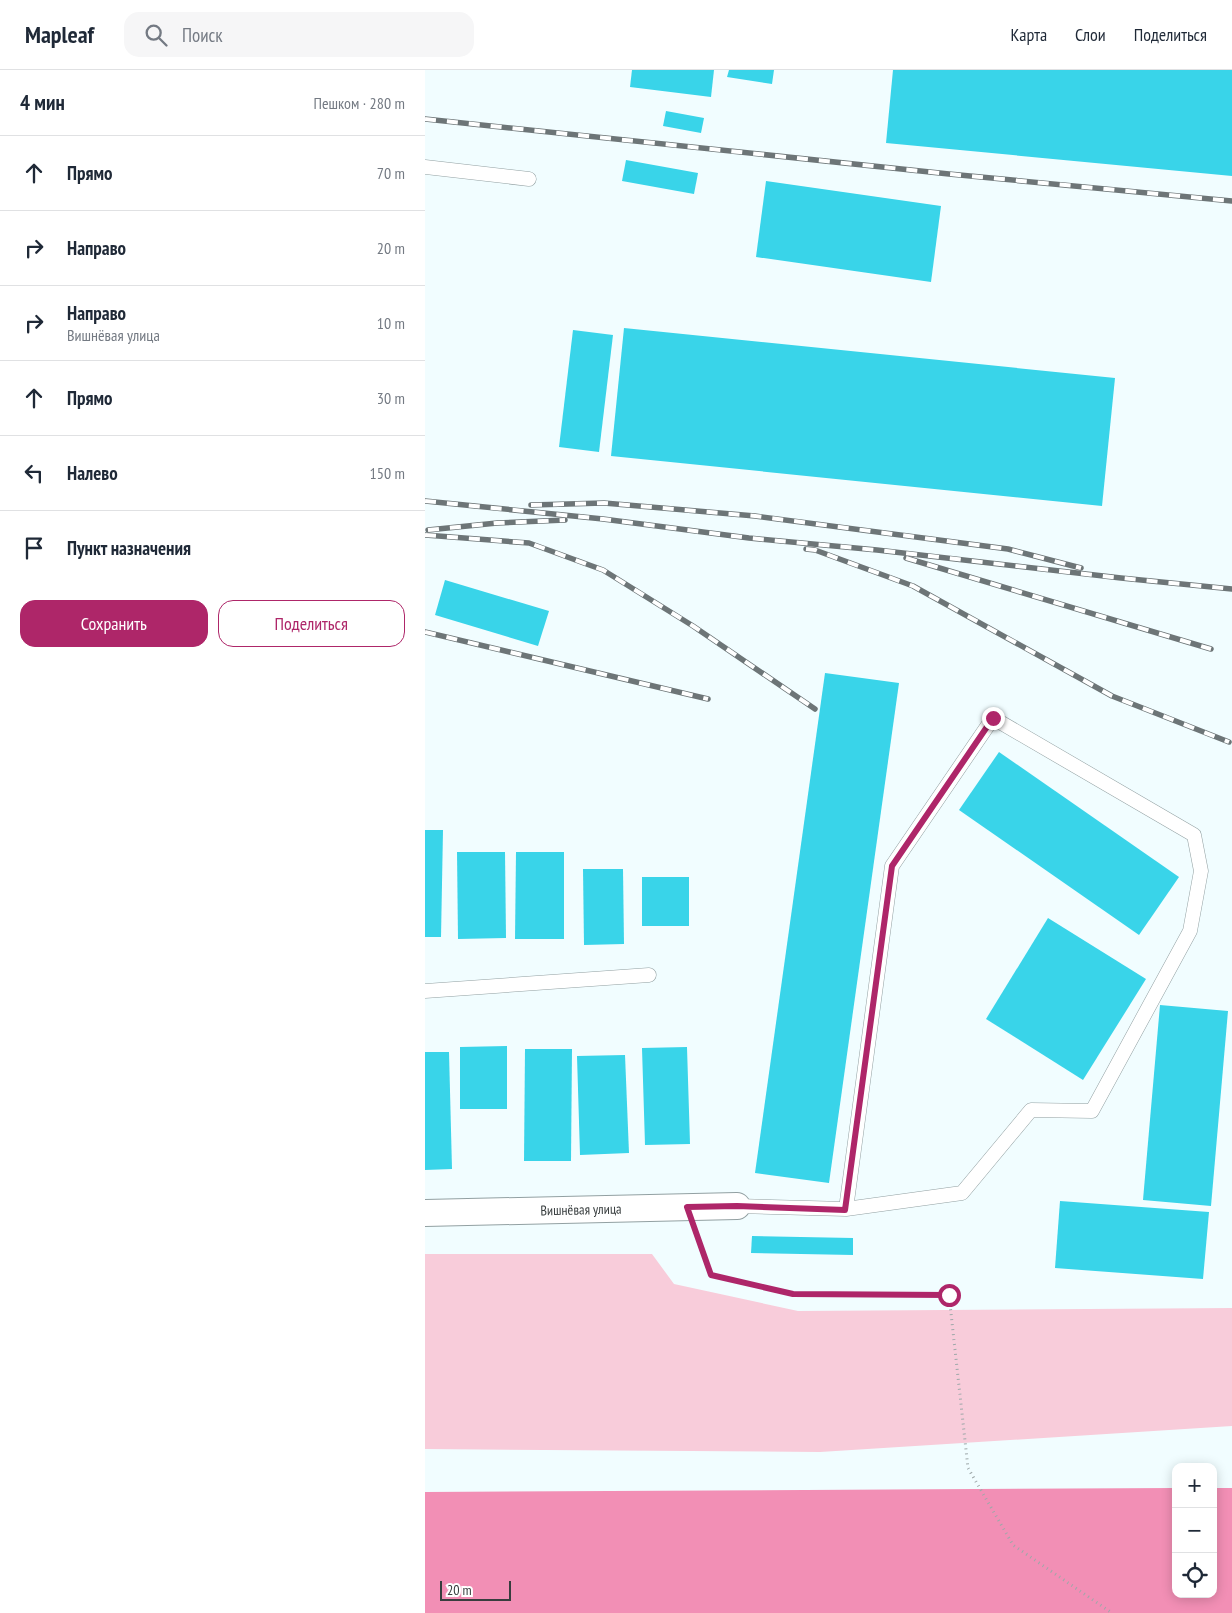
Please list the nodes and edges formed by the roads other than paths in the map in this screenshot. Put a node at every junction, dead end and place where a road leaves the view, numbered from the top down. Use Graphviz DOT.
graph roads {
  1 [pos="425,167"];
  2 [pos="529,179"];
  3 [pos="649,975"];
  4 [pos="425,991"];
  5 [pos="737,1206"];
  6 [pos="845,1210"];
  7 [pos="425,1214"];
  1 -- 2 [label="lane"];
  3 -- 4 [label="lane"];
  5 -- 6 [label="lane"];
  5 -- 7 [label="street, Вишнёвая улица"];
  6 -- 6 [label="lane"];
}
